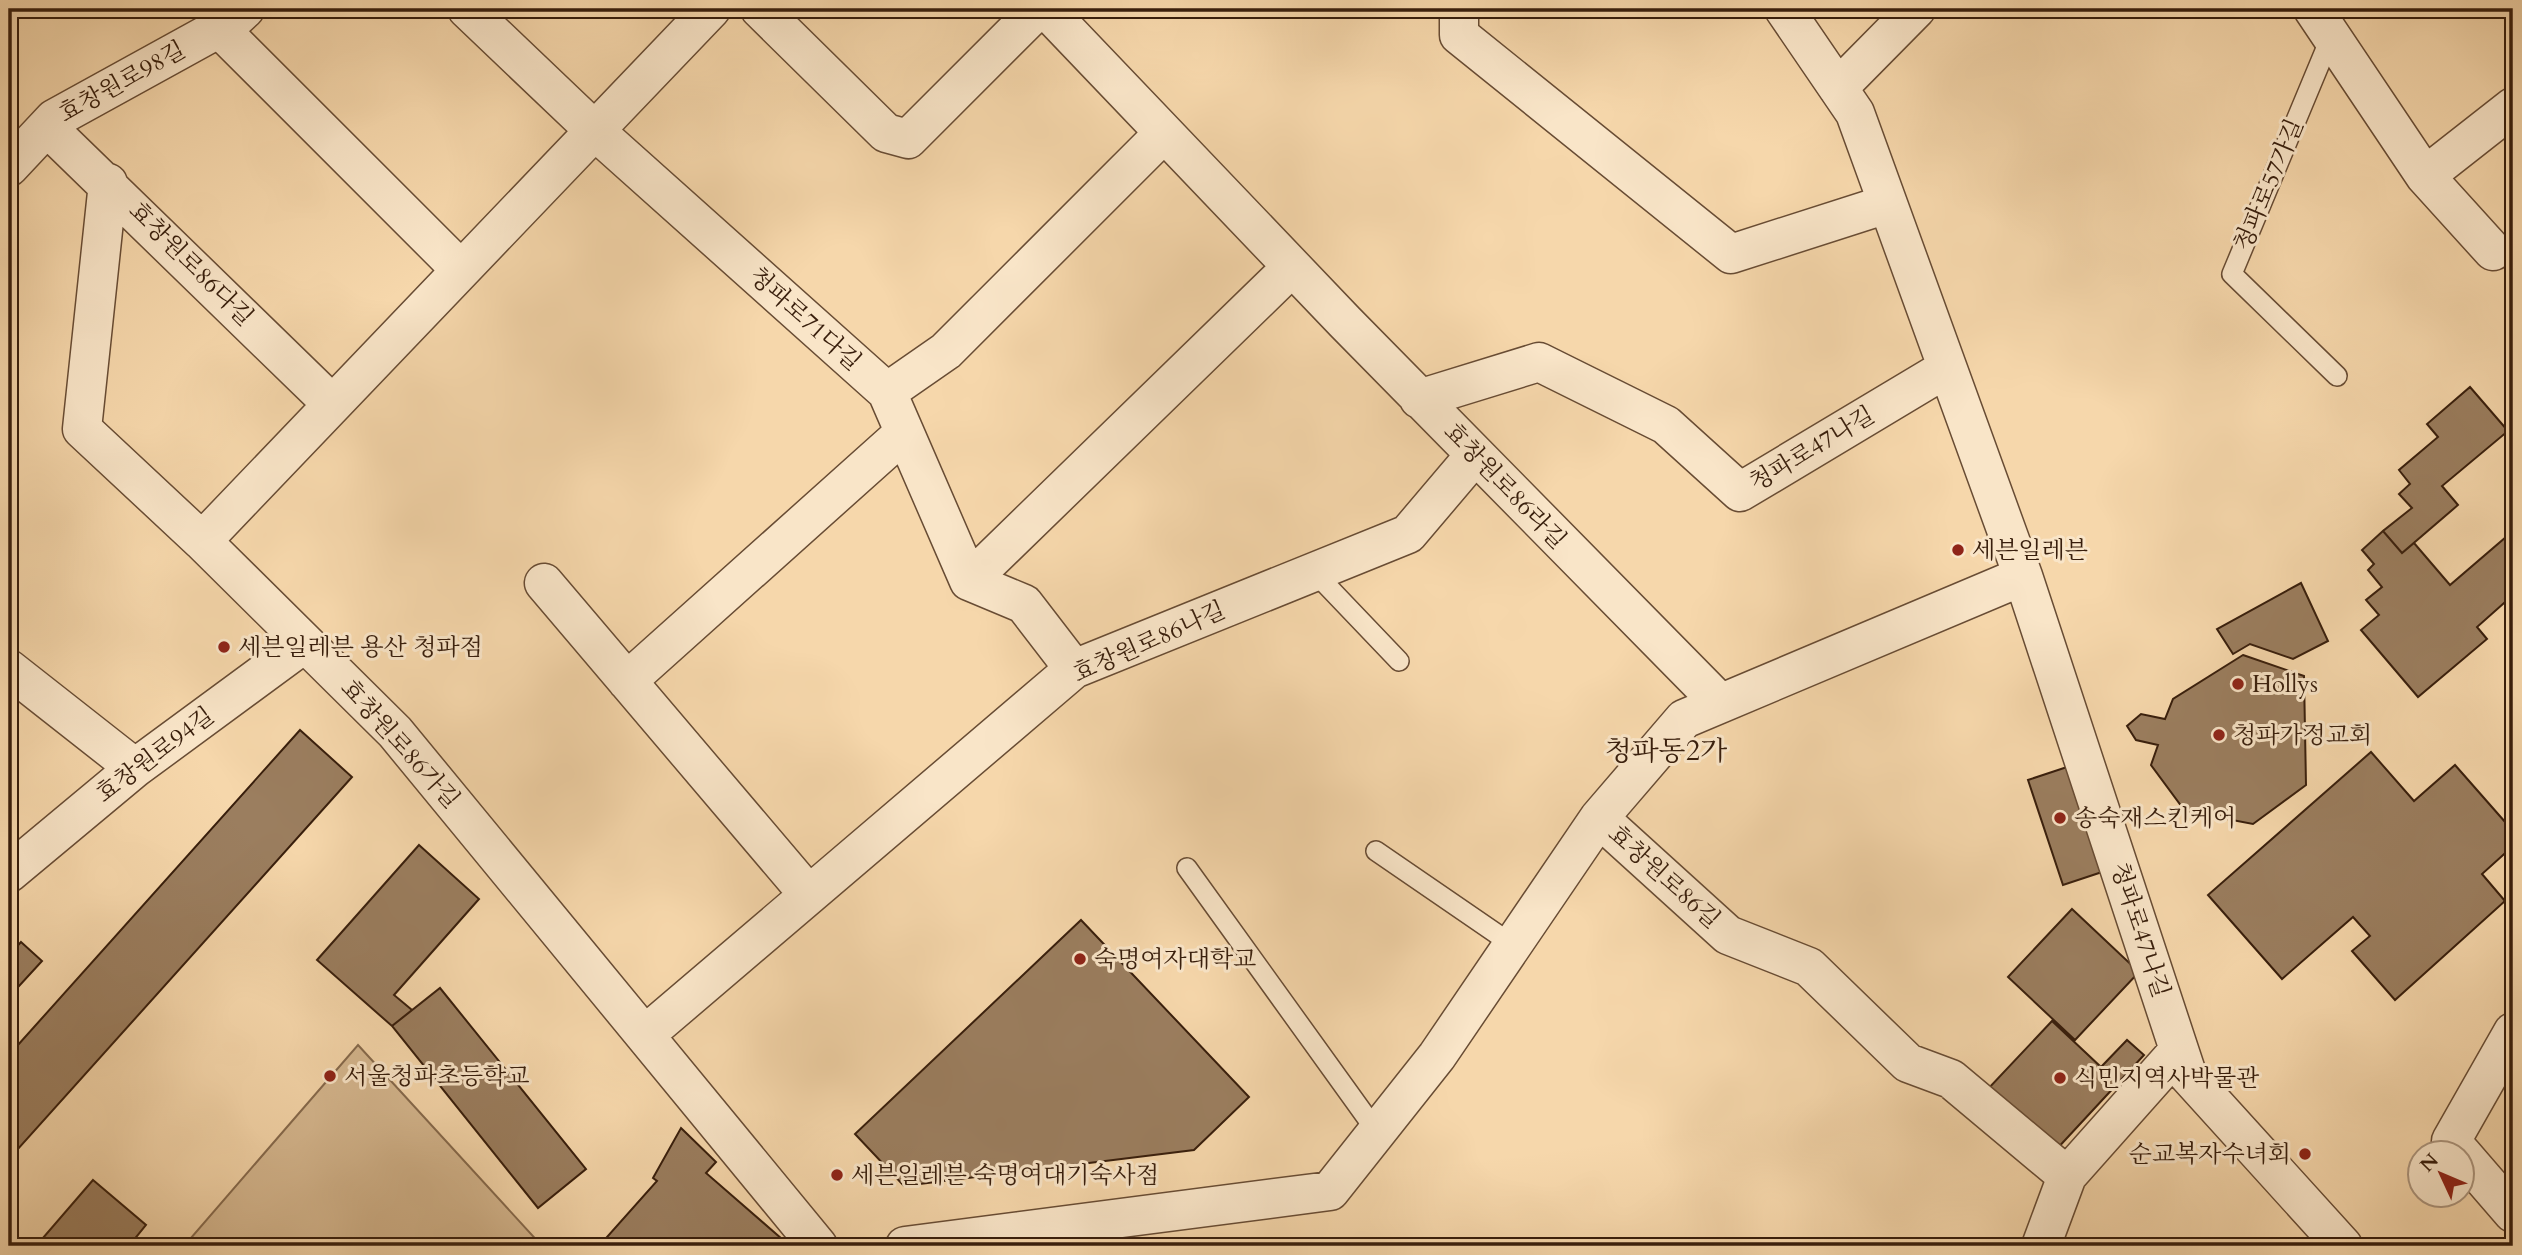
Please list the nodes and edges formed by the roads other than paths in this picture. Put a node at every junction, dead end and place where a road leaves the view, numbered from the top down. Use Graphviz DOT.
graph roads {
  1 [pos="467,9"];
  2 [pos="711,9"];
  3 [pos="760,9"];
  4 [pos="1038,9"];
  5 [pos="1046,9"];
  6 [pos="1460,9"];
  7 [pos="1784,9"];
  8 [pos="1916,9"];
  9 [pos="232,18"];
  10 [pos="2321,24"];
  11 [pos="1838,88"];
  12 [pos="2513,107"];
  13 [pos="47,127"];
  14 [pos="594,130"];
  15 [pos="1164,133"];
  16 [pos="9,167"];
  17 [pos="2425,176"];
  18 [pos="108,183"];
  19 [pos="1887,204"];
  20 [pos="2493,251"];
  21 [pos="1292,267"];
  22 [pos="460,269"];
  23 [pos="1947,368"];
  24 [pos="2337,376"];
  25 [pos="887,392"];
  26 [pos="1419,399"];
  27 [pos="332,404"];
  28 [pos="904,433"];
  29 [pos="1475,455"];
  30 [pos="202,541"];
  31 [pos="1314,572"];
  32 [pos="2023,576"];
  33 [pos="969,581"];
  34 [pos="544,583"];
  35 [pos="305,643"];
  36 [pos="1399,661"];
  37 [pos="9,669"];
  38 [pos="1074,669"];
  39 [pos="627,681"];
  40 [pos="1720,703"];
  41 [pos="135,768"];
  42 [pos="1600,818"];
  43 [pos="1376,851"];
  44 [pos="1187,868"];
  45 [pos="9,873"];
  46 [pos="809,895"];
  47 [pos="1513,945"];
  48 [pos="2513,1032"];
  49 [pos="646,1034"];
  50 [pos="2179,1051"];
  51 [pos="1377,1132"];
  52 [pos="2452,1140"];
  53 [pos="2476,1170"];
  54 [pos="2067,1176"];
  55 [pos="2513,1213"];
  56 [pos="1073,1235"];
  57 [pos="818,1246"];
  58 [pos="905,1246"];
  59 [pos="2041,1246"];
  60 [pos="2343,1246"];
  1 -- 14 [label="street, 청파로71다길"];
  2 -- 14 [label="street"];
  3 -- 4 [label="street"];
  5 -- 15 [label="street, 효창원로86라길"];
  6 -- 19 [label="street"];
  7 -- 11 [label="street, 청파로47나길"];
  8 -- 11 [label="street"];
  9 -- 13 [label="street, 효창원로98길"];
  9 -- 22 [label="street"];
  10 -- 17 [label="street, 청파로57가길"];
  10 -- 24 [label="lane, 청파로57가길"];
  11 -- 19 [label="street, 청파로47나길"];
  12 -- 17 [label="street"];
  13 -- 16 [label="street, 효창원로98길"];
  13 -- 18 [label="street, 효창원로86다길"];
  14 -- 22 [label="street"];
  14 -- 25 [label="street, 청파로71다길"];
  15 -- 21 [label="street, 효창원로86라길"];
  15 -- 25 [label="street"];
  17 -- 20 [label="street, 청파로57가길"];
  18 -- 27 [label="street, 효창원로86다길"];
  18 -- 30 [label="street, 효창원로86가길"];
  19 -- 23 [label="street, 청파로47나길"];
  21 -- 26 [label="street, 효창원로86라길"];
  21 -- 33 [label="street"];
  22 -- 27 [label="street"];
  23 -- 26 [label="street, 청파로47나길"];
  23 -- 32 [label="street, 청파로47나길"];
  25 -- 28 [label="street, 청파로71다길"];
  26 -- 29 [label="street, 효창원로86라길"];
  27 -- 30 [label="street"];
  28 -- 33 [label="street, 청파로71다길"];
  28 -- 39 [label="street"];
  29 -- 31 [label="street, 효창원로86나길"];
  29 -- 40 [label="street, 효창원로86라길"];
  30 -- 35 [label="street, 효창원로86가길"];
  31 -- 36 [label="lane"];
  31 -- 38 [label="street, 효창원로86나길"];
  32 -- 40 [label="street, 효창원로86길"];
  32 -- 50 [label="street, 청파로47나길"];
  33 -- 38 [label="street"];
  34 -- 39 [label="street"];
  35 -- 41 [label="street, 효창원로94길"];
  35 -- 49 [label="street, 효창원로86가길"];
  37 -- 41 [label="street"];
  38 -- 46 [label="street, 효창원로86나길"];
  39 -- 46 [label="street"];
  40 -- 42 [label="street, 효창원로86길"];
  41 -- 45 [label="street, 효창원로94길"];
  42 -- 47 [label="street, 효창원로86길"];
  42 -- 54 [label="street, 효창원로86길"];
  43 -- 47 [label="lane"];
  44 -- 51 [label="lane"];
  46 -- 49 [label="street, 효창원로86나길"];
  47 -- 51 [label="street, 효창원로86길"];
  48 -- 52 [label="street"];
  49 -- 57 [label="street, 효창원로86가길"];
  50 -- 54 [label="street"];
  50 -- 60 [label="street, 청파로47나길"];
  51 -- 56 [label="street, 효창원로86길"];
  53 -- 55 [label="street"];
  54 -- 59 [label="street"];
  56 -- 58 [label="street, 효창원로86길"];
}
